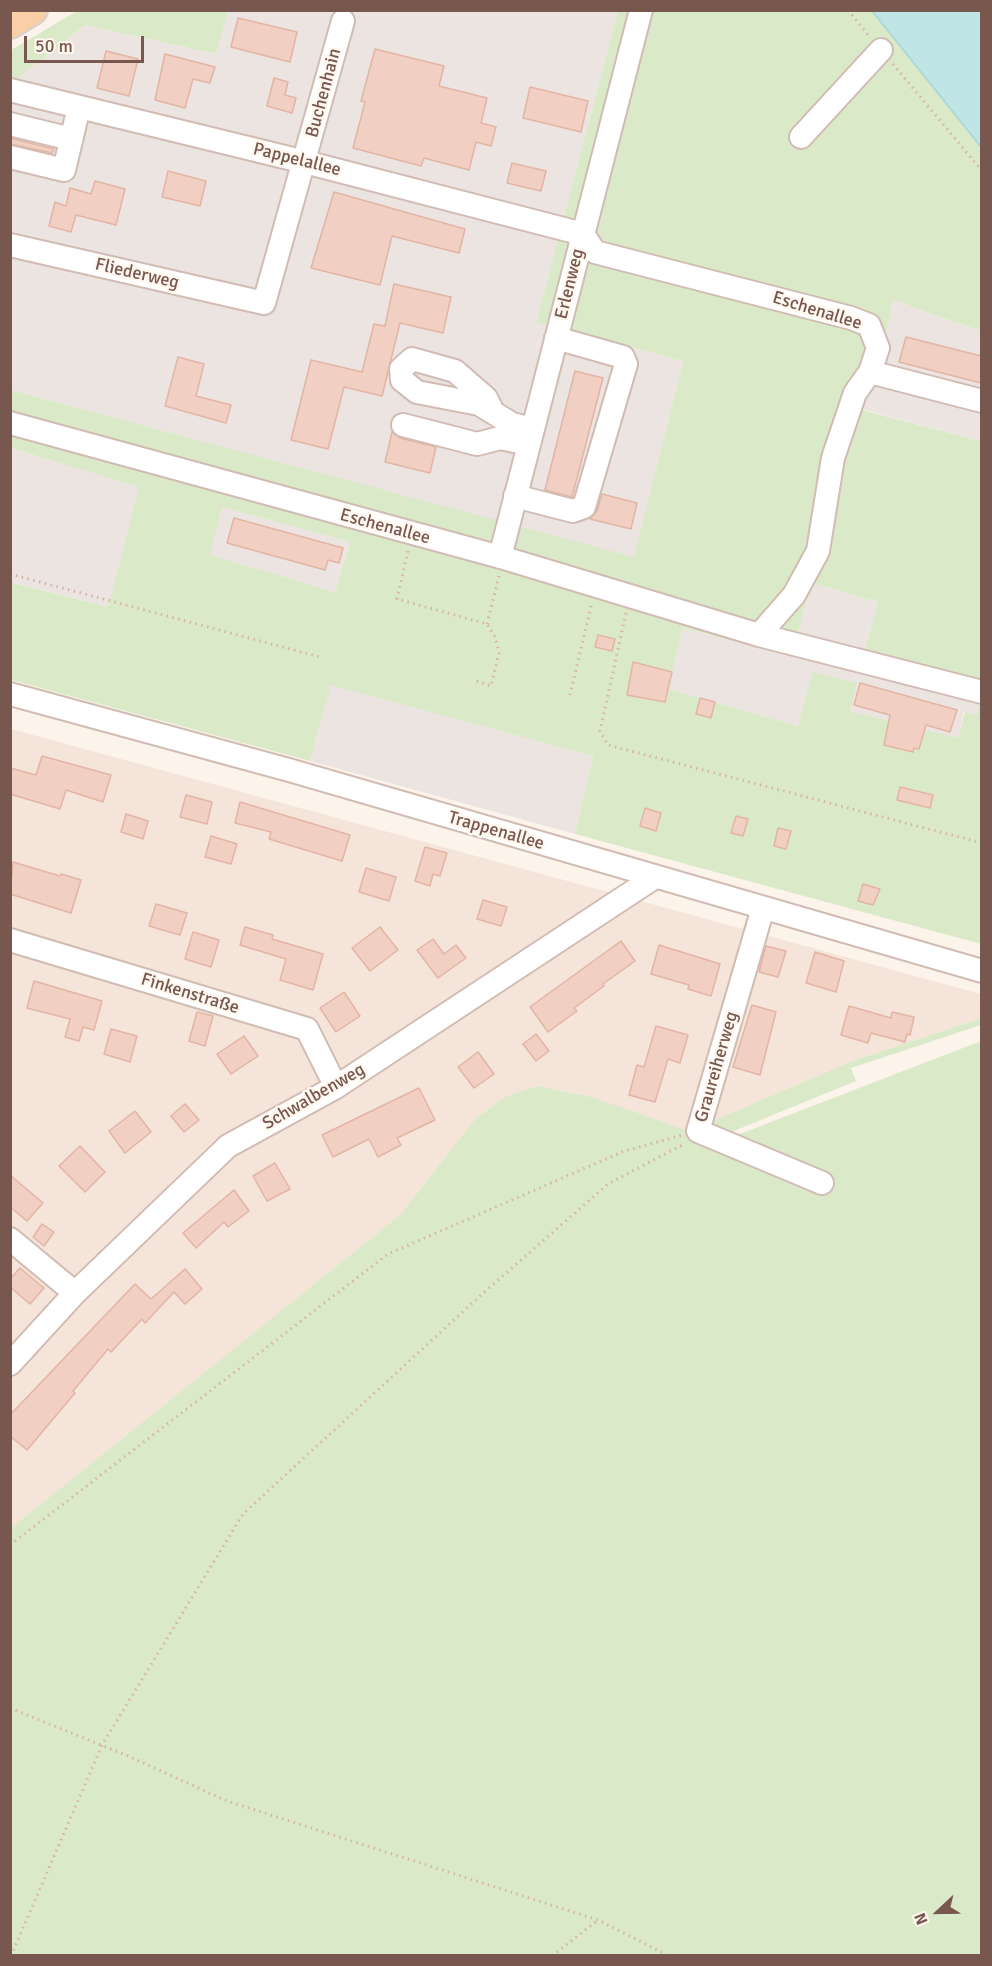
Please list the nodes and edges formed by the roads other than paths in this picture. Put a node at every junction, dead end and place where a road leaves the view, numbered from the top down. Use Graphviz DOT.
graph roads {
  1 [pos="33,10"];
  2 [pos="641,10"];
  3 [pos="343,21"];
  4 [pos="10,24"];
  5 [pos="881,50"];
  6 [pos="10,90"];
  7 [pos="79,107"];
  8 [pos="10,124"];
  9 [pos="801,137"];
  10 [pos="71,139"];
  11 [pos="10,157"];
  12 [pos="305,162"];
  13 [pos="583,234"];
  14 [pos="10,245"];
  15 [pos="264,303"];
  16 [pos="556,338"];
  17 [pos="870,372"];
  18 [pos="981,401"];
  19 [pos="492,410"];
  20 [pos="10,423"];
  21 [pos="403,424"];
  22 [pos="530,437"];
  23 [pos="515,496"];
  24 [pos="502,558"];
  25 [pos="759,635"];
  26 [pos="981,692"];
  27 [pos="10,694"];
  28 [pos="655,878"];
  29 [pos="763,908"];
  30 [pos="10,940"];
  31 [pos="981,971"];
  32 [pos="336,1087"];
  33 [pos="822,1184"];
  34 [pos="10,1239"];
  35 [pos="75,1293"];
  36 [pos="19,1336"];
  37 [pos="10,1364"];
  1 -- 4 [label="main road"];
  2 -- 13 [label="street, Erlenweg"];
  3 -- 12 [label="street, Buchenhain"];
  5 -- 9 [label="street"];
  6 -- 7 [label="street, Pappelallee"];
  7 -- 10 [label="street"];
  7 -- 12 [label="street, Pappelallee"];
  8 -- 10 [label="street"];
  10 -- 11 [label="street"];
  12 -- 13 [label="street, Pappelallee"];
  12 -- 15 [label="street, Buchenhain"];
  13 -- 16 [label="street, Erlenweg"];
  13 -- 17 [label="street, Eschenallee"];
  14 -- 15 [label="street, Fliederweg"];
  16 -- 22 [label="street, Erlenweg"];
  16 -- 23 [label="street"];
  17 -- 18 [label="street"];
  17 -- 25 [label="street, Eschenallee"];
  19 -- 22 [label="street"];
  20 -- 24 [label="street, Eschenallee"];
  21 -- 22 [label="street"];
  22 -- 23 [label="street, Erlenweg"];
  23 -- 24 [label="street, Erlenweg"];
  24 -- 25 [label="street, Eschenallee"];
  25 -- 26 [label="street, Eschenallee"];
  27 -- 28 [label="street, Trappenallee"];
  28 -- 29 [label="street, Trappenallee"];
  28 -- 32 [label="street, Schwalbenweg"];
  29 -- 31 [label="street, Trappenallee"];
  29 -- 33 [label="street, Graureiherweg"];
  30 -- 32 [label="street, Finkenstraße"];
  32 -- 35 [label="street, Schwalbenweg"];
  34 -- 35 [label="street"];
  35 -- 36 [label="street, Schwalbenweg"];
  36 -- 37 [label="street, Schwalbenweg"];
}
